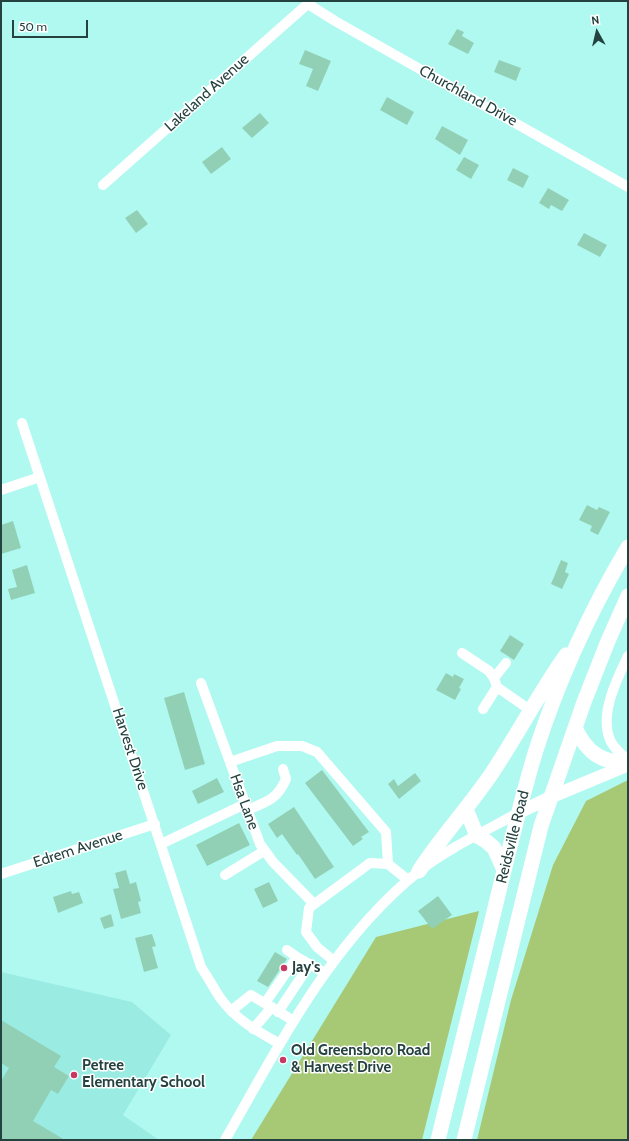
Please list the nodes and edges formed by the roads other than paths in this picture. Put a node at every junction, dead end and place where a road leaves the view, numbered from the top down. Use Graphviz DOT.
graph roads {
  1 [pos="310,3"];
  2 [pos="103,185"];
  3 [pos="628,187"];
  4 [pos="22,423"];
  5 [pos="40,477"];
  6 [pos="1,490"];
  7 [pos="628,547"];
  8 [pos="628,596"];
  9 [pos="584,629"];
  10 [pos="462,652"];
  11 [pos="628,656"];
  12 [pos="506,663"];
  13 [pos="496,682"];
  14 [pos="201,683"];
  15 [pos="483,709"];
  16 [pos="530,710"];
  17 [pos="575,728"];
  18 [pos="628,760"];
  19 [pos="230,762"];
  20 [pos="628,765"];
  21 [pos="283,770"];
  22 [pos="551,797"];
  23 [pos="246,807"];
  24 [pos="466,809"];
  25 [pos="518,814"];
  26 [pos="155,824"];
  27 [pos="477,836"];
  28 [pos="161,844"];
  29 [pos="264,851"];
  30 [pos="388,864"];
  31 [pos="504,870"];
  32 [pos="1,874"];
  33 [pos="225,875"];
  34 [pos="414,876"];
  35 [pos="314,904"];
  36 [pos="287,950"];
  37 [pos="297,956"];
  38 [pos="334,961"];
  39 [pos="310,964"];
  40 [pos="325,973"];
  41 [pos="271,1007"];
  42 [pos="231,1011"];
  43 [pos="294,1021"];
  44 [pos="254,1029"];
  45 [pos="280,1044"];
  46 [pos="225,1140"];
  47 [pos="438,1140"];
  48 [pos="464,1140"];
  1 -- 2 [label="street, Lakeland Avenue"];
  1 -- 3 [label="street, Churchland Drive"];
  4 -- 5 [label="street, Harvest Drive"];
  5 -- 6 [label="street"];
  5 -- 26 [label="street, Harvest Drive"];
  7 -- 9 [label="highway, Reidsville Road"];
  8 -- 17 [label="highway, Reidsville Road"];
  9 -- 16 [label="highway"];
  9 -- 25 [label="highway, Reidsville Road"];
  10 -- 13 [label="street"];
  11 -- 18 [label="street"];
  12 -- 13 [label="street"];
  13 -- 15 [label="street"];
  13 -- 16 [label="street"];
  14 -- 19 [label="street, Hsa Lane"];
  16 -- 24 [label="highway"];
  17 -- 20 [label="highway"];
  17 -- 22 [label="highway, Reidsville Road"];
  19 -- 23 [label="street, Hsa Lane"];
  19 -- 30 [label="street"];
  20 -- 22 [label="main road"];
  21 -- 23 [label="street"];
  22 -- 25 [label="main road"];
  22 -- 48 [label="highway, Reidsville Road"];
  23 -- 28 [label="street"];
  23 -- 29 [label="street, Hsa Lane"];
  24 -- 27 [label="highway"];
  24 -- 34 [label="highway"];
  25 -- 27 [label="street"];
  25 -- 31 [label="highway, Reidsville Road"];
  26 -- 28 [label="street, Harvest Drive"];
  26 -- 32 [label="street, Edrem Avenue"];
  27 -- 31 [label="highway"];
  27 -- 34 [label="street"];
  28 -- 42 [label="street, Harvest Drive"];
  29 -- 33 [label="street"];
  29 -- 35 [label="street, Hsa Lane"];
  30 -- 34 [label="street"];
  30 -- 35 [label="street"];
  31 -- 47 [label="highway, Reidsville Road"];
  34 -- 38 [label="street"];
  35 -- 38 [label="street"];
  36 -- 37 [label="street"];
  37 -- 39 [label="street"];
  37 -- 41 [label="street"];
  38 -- 40 [label="street"];
  39 -- 40 [label="street"];
  39 -- 41 [label="street"];
  40 -- 43 [label="street"];
  41 -- 42 [label="street"];
  41 -- 43 [label="street"];
  41 -- 44 [label="street"];
  42 -- 44 [label="street, Harvest Drive"];
  43 -- 45 [label="street"];
  44 -- 45 [label="street, Harvest Drive"];
  45 -- 46 [label="street"];
}
